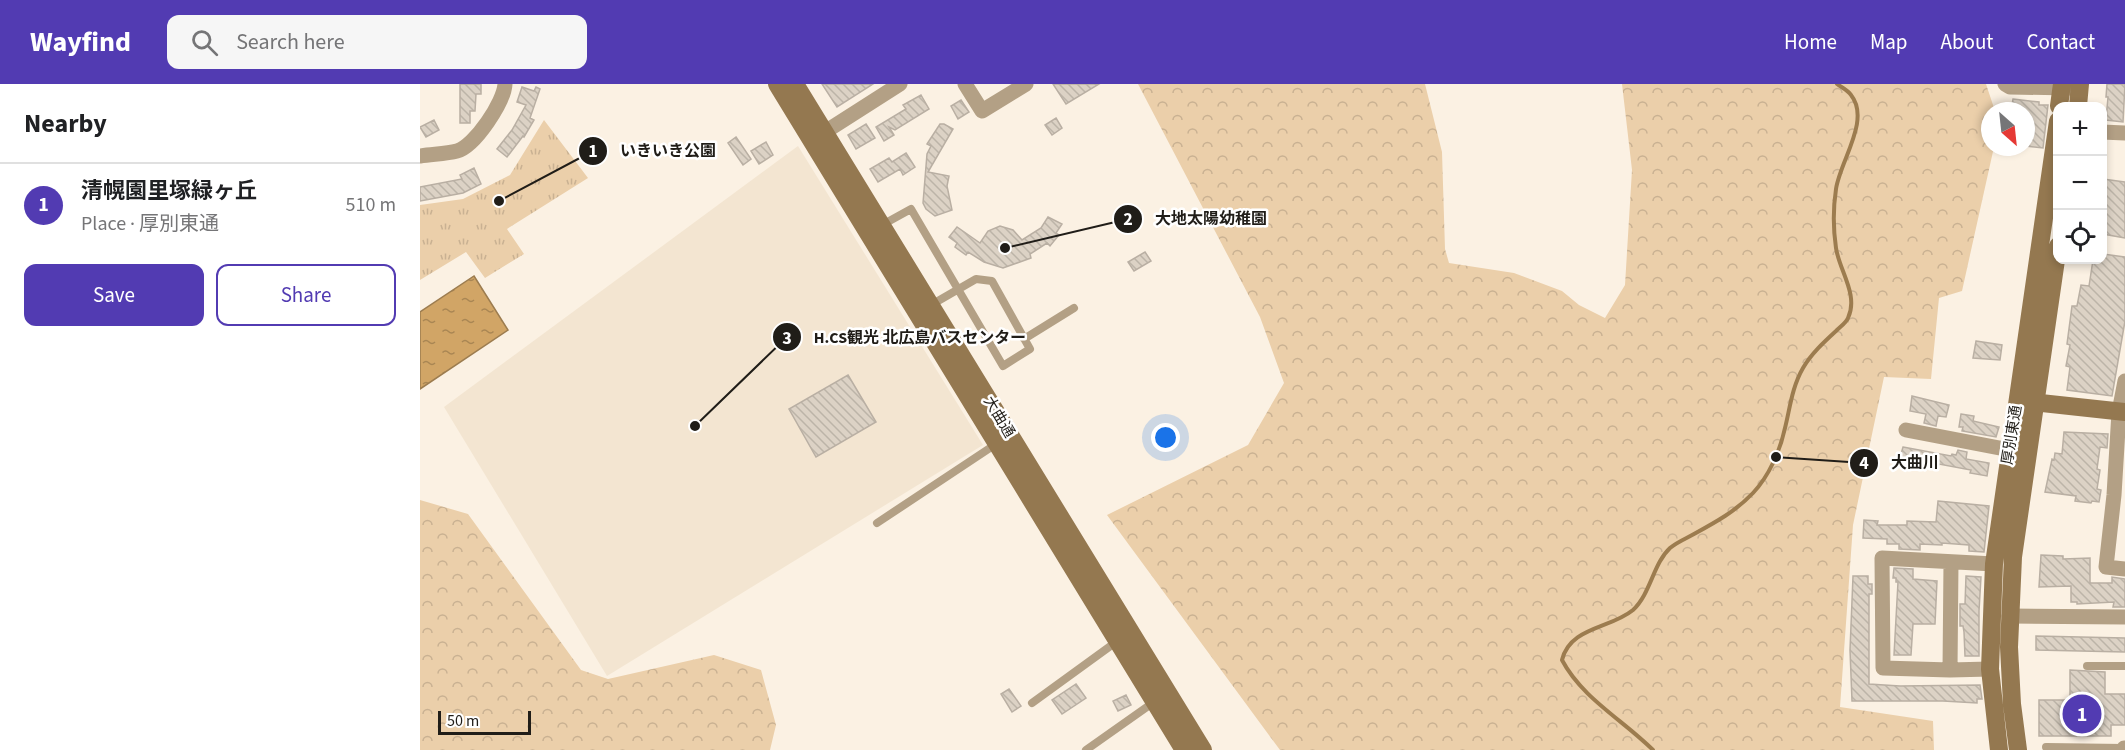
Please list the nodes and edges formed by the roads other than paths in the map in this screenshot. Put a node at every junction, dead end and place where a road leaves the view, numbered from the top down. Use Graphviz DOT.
graph roads {
  1 [pos="505,84"];
  2 [pos="777,84"];
  3 [pos="795,84"];
  4 [pos="900,84"];
  5 [pos="965,84"];
  6 [pos="1026,84"];
  7 [pos="2005,84"];
  8 [pos="2070,93"];
  9 [pos="2107,132"];
  10 [pos="2125,133"];
  11 [pos="818,136"];
  12 [pos="420,156"];
  13 [pos="2054,156"];
  14 [pos="882,225"];
  15 [pos="2054,264"];
  16 [pos="957,290"];
  17 [pos="931,306"];
  18 [pos="1074,308"];
  19 [pos="1024,339"];
  20 [pos="2125,381"];
  21 [pos="2026,401"];
  22 [pos="2122,412"];
  23 [pos="1906,430"];
  24 [pos="996,444"];
  25 [pos="2010,450"];
  26 [pos="2120,495"];
  27 [pos="877,523"];
  28 [pos="1951,562"];
  29 [pos="1994,564"];
  30 [pos="2125,569"];
  31 [pos="2009,616"];
  32 [pos="2125,617"];
  33 [pos="1116,642"];
  34 [pos="2086,666"];
  35 [pos="2125,666"];
  36 [pos="1990,669"];
  37 [pos="1950,670"];
  38 [pos="1154,702"];
  39 [pos="1032,703"];
  40 [pos="2046,747"];
  41 [pos="2125,748"];
  42 [pos="1086,750"];
  43 [pos="1184,750"];
  44 [pos="1203,750"];
  45 [pos="1999,750"];
  46 [pos="2018,750"];
  1 -- 12 [label="street"];
  2 -- 11 [label="street, 大曲通"];
  3 -- 11 [label="street, 大曲通"];
  4 -- 11 [label="street"];
  5 -- 6 [label="street"];
  7 -- 8 [label="street"];
  9 -- 10 [label="street"];
  11 -- 14 [label="street, 大曲通"];
  11 -- 24 [label="street, 大曲通"];
  13 -- 21 [label="street, 厚別東通"];
  14 -- 16 [label="lane"];
  14 -- 17 [label="street, 大曲通"];
  15 -- 21 [label="street, 厚別東通"];
  16 -- 17 [label="lane"];
  16 -- 19 [label="lane"];
  16 -- 19 [label="lane"];
  17 -- 44 [label="street, 大曲通"];
  18 -- 19 [label="lane"];
  20 -- 22 [label="street"];
  21 -- 22 [label="street"];
  21 -- 25 [label="street, 厚別東通"];
  21 -- 31 [label="street, 厚別東通"];
  22 -- 26 [label="street"];
  23 -- 25 [label="street"];
  24 -- 27 [label="lane"];
  24 -- 33 [label="street, 大曲通"];
  25 -- 29 [label="street, 厚別東通"];
  26 -- 30 [label="street"];
  28 -- 29 [label="street"];
  28 -- 37 [label="street"];
  28 -- 37 [label="street"];
  29 -- 36 [label="street, 厚別東通"];
  31 -- 32 [label="street"];
  31 -- 46 [label="street, 厚別東通"];
  33 -- 38 [label="street, 大曲通"];
  33 -- 39 [label="lane"];
  34 -- 35 [label="lane"];
  36 -- 37 [label="street"];
  36 -- 45 [label="street, 厚別東通"];
  38 -- 42 [label="lane"];
  38 -- 43 [label="street, 大曲通"];
  40 -- 41 [label="lane"];
}
